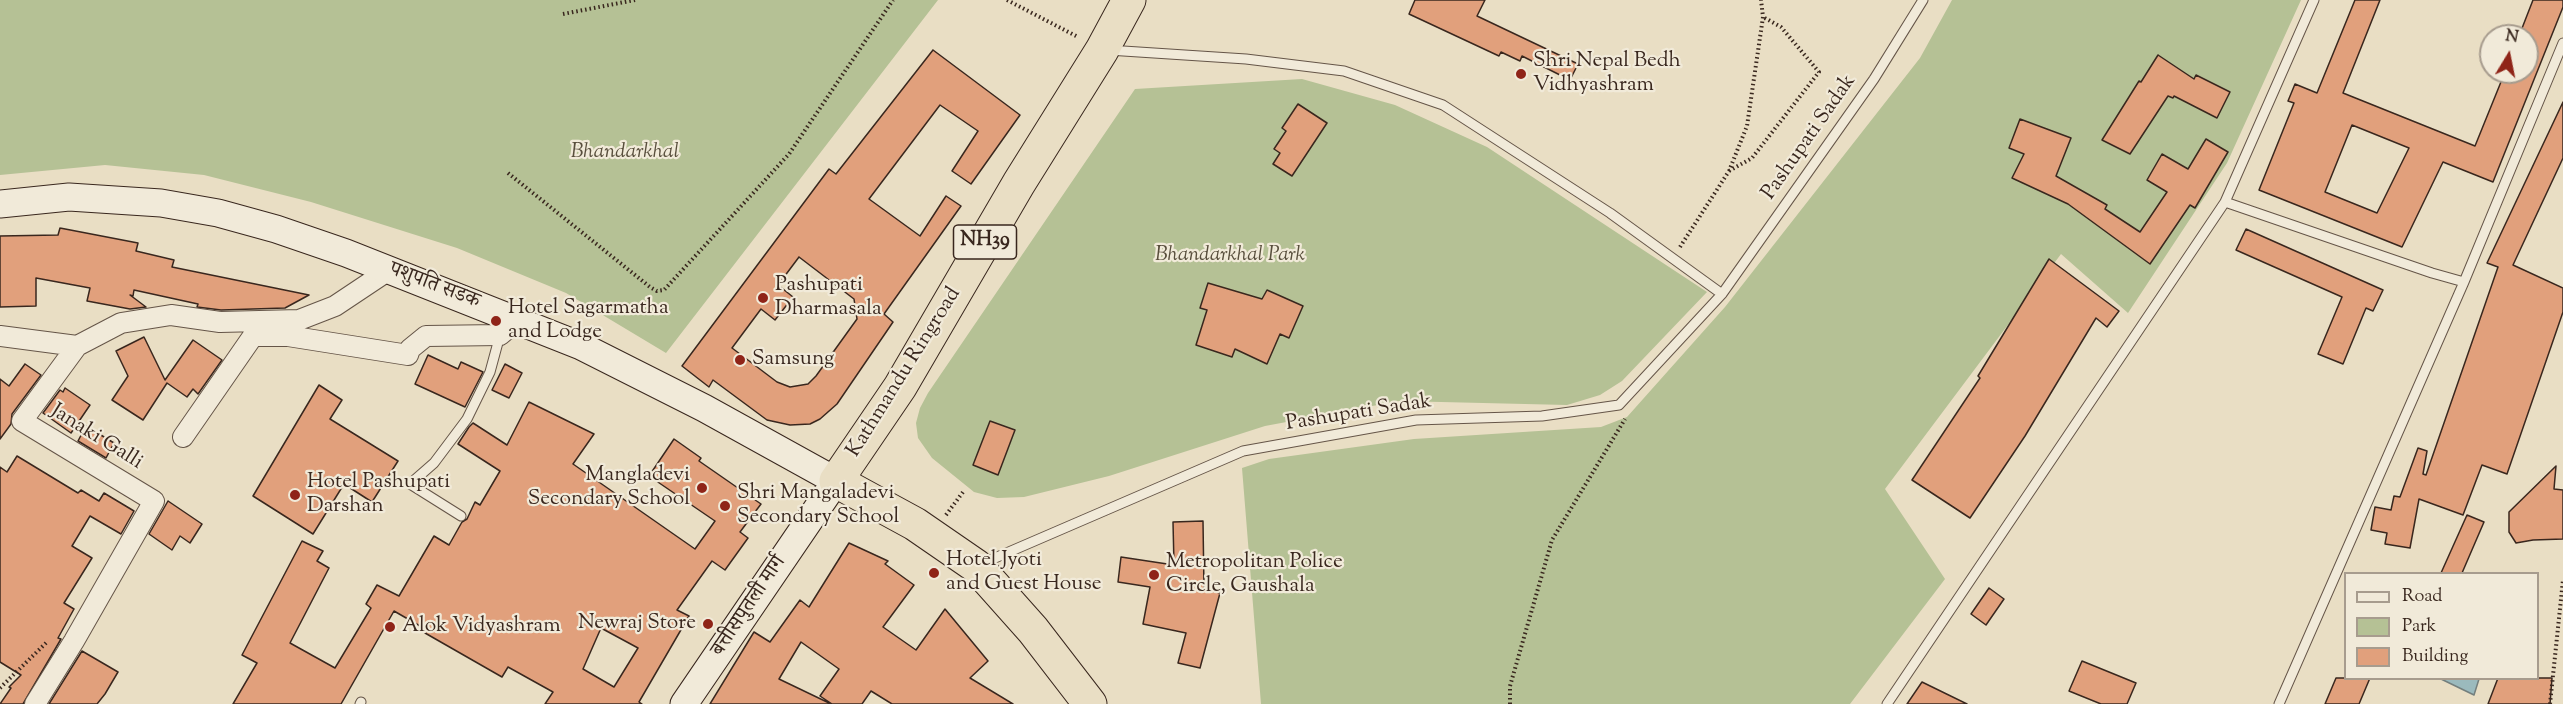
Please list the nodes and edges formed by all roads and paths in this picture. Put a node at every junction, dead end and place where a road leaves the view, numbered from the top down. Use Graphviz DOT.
graph roads {
  1 [pos="635,0"];
  2 [pos="893,0"];
  3 [pos="1008,0"];
  4 [pos="1129,0"];
  5 [pos="1761,0"];
  6 [pos="1923,0"];
  7 [pos="2314,0"];
  8 [pos="563,14"];
  9 [pos="1763,17"];
  10 [pos="2563,43"];
  11 [pos="1102,50"];
  12 [pos="1729,171"];
  13 [pos="508,173"];
  14 [pos="2225,202"];
  15 [pos="0,204"];
  16 [pos="1673,259"];
  17 [pos="390,270"];
  18 [pos="2464,282"];
  19 [pos="1722,294"];
  20 [pos="509,328"];
  21 [pos="0,336"];
  22 [pos="77,346"];
  23 [pos="1618,405"];
  24 [pos="183,437"];
  25 [pos="836,481"];
  26 [pos="461,516"];
  27 [pos="976,566"];
  28 [pos="2563,580"];
  29 [pos="74,641"];
  30 [pos="0,688"];
  31 [pos="35,704"];
  32 [pos="684,704"];
  33 [pos="1090,704"];
  34 [pos="1510,704"];
  35 [pos="1887,704"];
  36 [pos="2280,704"];
  37 [pos="2550,704"];
  1 -- 8 [label="path"];
  2 -- 13 [label="path"];
  3 -- 11 [label="path"];
  4 -- 11 [label="highway, Kathmandu Ringroad / NH39"];
  5 -- 9 [label="path"];
  6 -- 19 [label="lane, Pashupati Sadak"];
  7 -- 14 [label="lane"];
  9 -- 12 [label="path"];
  9 -- 12 [label="path"];
  10 -- 18 [label="lane"];
  11 -- 16 [label="lane"];
  11 -- 25 [label="highway, Kathmandu Ringroad / NH39"];
  12 -- 16 [label="path"];
  14 -- 18 [label="lane"];
  14 -- 35 [label="lane"];
  15 -- 17 [label="main road, पशुपति सडक"];
  16 -- 19 [label="lane"];
  17 -- 20 [label="main road, पशुपति सडक"];
  17 -- 22 [label="street, Janaki Galli"];
  18 -- 36 [label="lane"];
  19 -- 23 [label="lane, Pashupati Sadak"];
  20 -- 24 [label="street"];
  20 -- 25 [label="main road, पशुपति सडक"];
  20 -- 26 [label="lane"];
  21 -- 22 [label="street"];
  22 -- 29 [label="street, Janaki Galli"];
  23 -- 27 [label="lane, Pashupati Sadak"];
  23 -- 34 [label="path"];
  25 -- 27 [label="highway, Kathmandu Ringroad"];
  25 -- 32 [label="main road, बत्तीसपुतली मार्ग"];
  27 -- 33 [label="highway, Kathmandu Ringroad"];
  28 -- 37 [label="path"];
  29 -- 30 [label="path"];
  29 -- 31 [label="street, Janaki Galli"];
}
